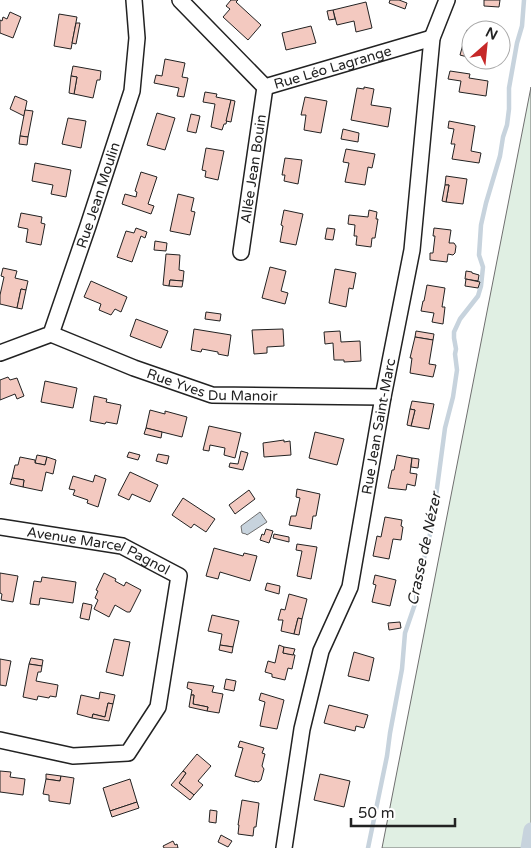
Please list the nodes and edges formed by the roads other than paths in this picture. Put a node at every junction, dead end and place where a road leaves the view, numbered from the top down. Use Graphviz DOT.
graph roads {
  1 [pos="134,0"];
  2 [pos="180,0"];
  3 [pos="447,0"];
  4 [pos="432,38"];
  5 [pos="265,86"];
  6 [pos="241,252"];
  7 [pos="51,334"];
  8 [pos="0,353"];
  9 [pos="383,397"];
  10 [pos="0,528"];
  11 [pos="0,740"];
  12 [pos="284,848"];
  1 -- 7 [label="street, Rue Jean Moulin"];
  2 -- 5 [label="street, Rue Léo Lagrange"];
  3 -- 4 [label="street, Rue Jean Saint-Marc"];
  4 -- 5 [label="street, Rue Léo Lagrange"];
  4 -- 9 [label="street, Rue Jean Saint-Marc"];
  5 -- 6 [label="street, Allée Jean Bouin"];
  7 -- 8 [label="street"];
  7 -- 9 [label="street, Rue Yves Du Manoir"];
  9 -- 12 [label="street, Rue Jean Saint-Marc"];
  10 -- 11 [label="street, Avenue Marcel Pagnol"];
}
